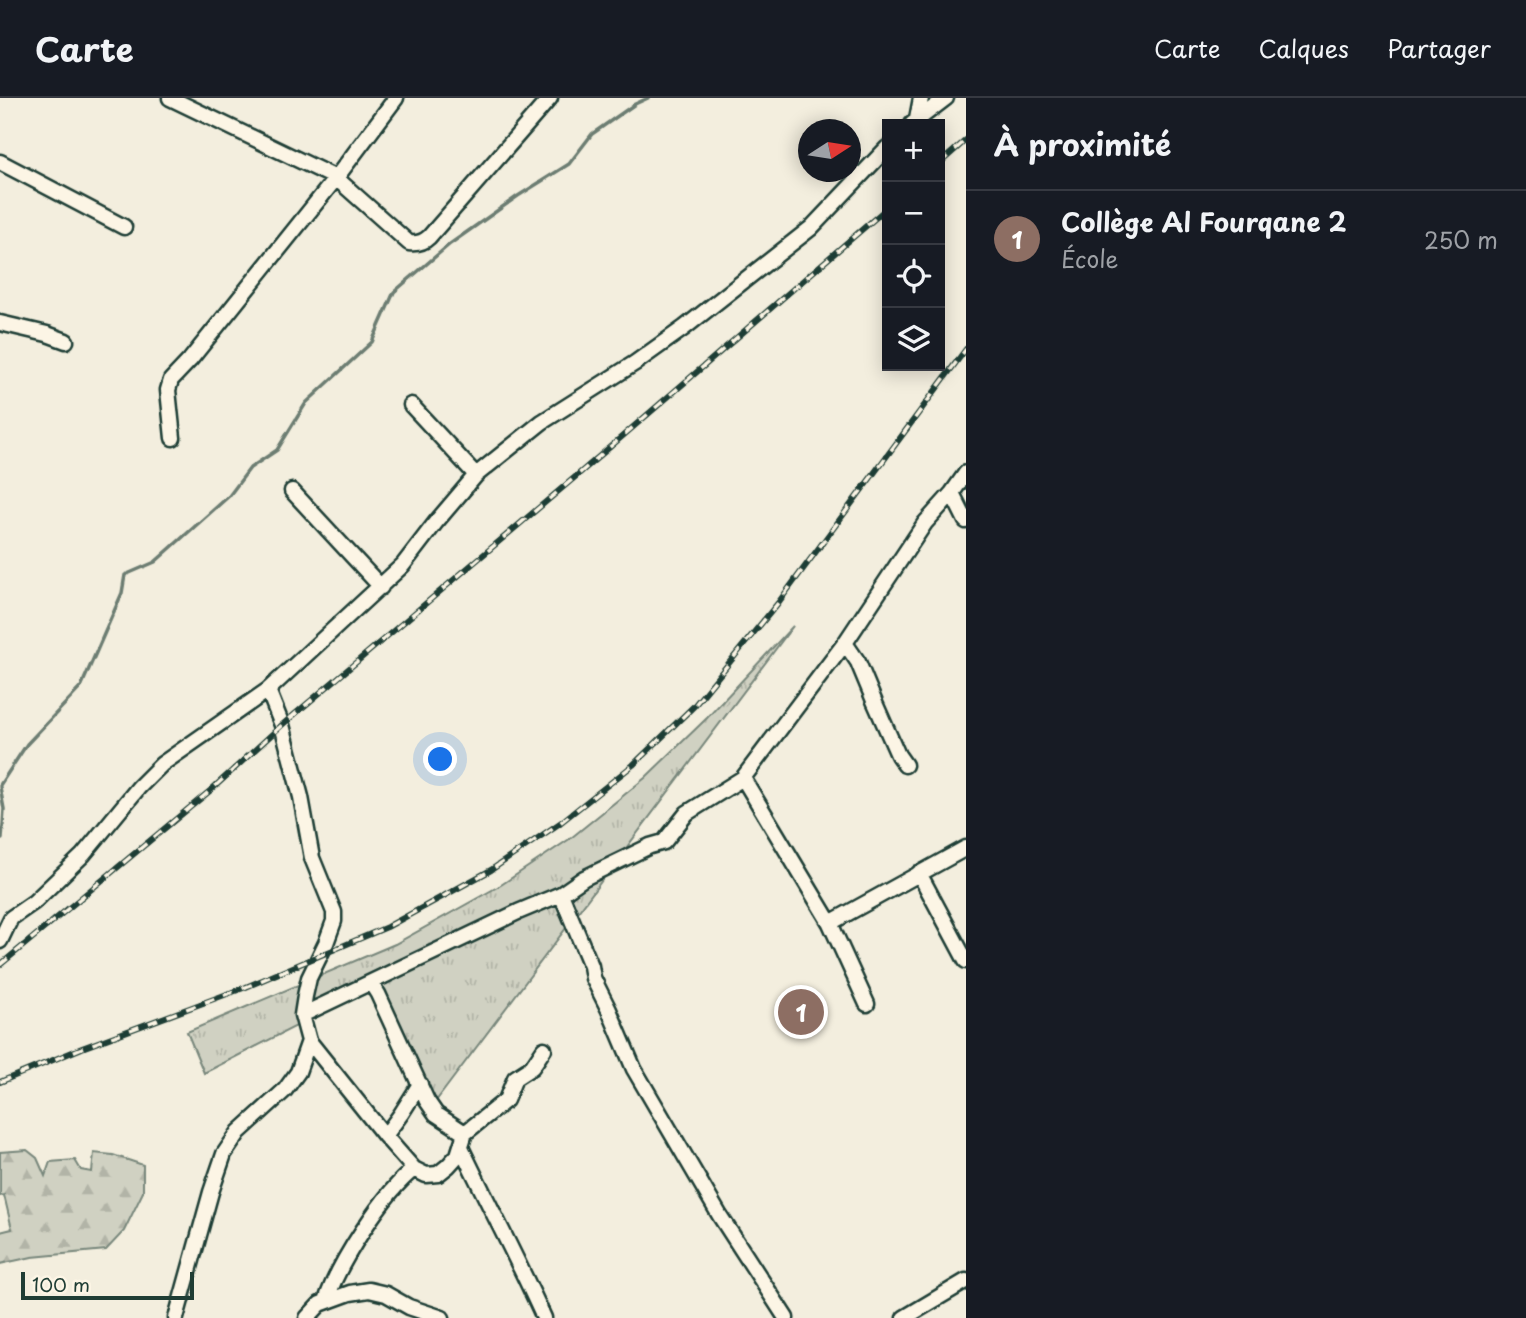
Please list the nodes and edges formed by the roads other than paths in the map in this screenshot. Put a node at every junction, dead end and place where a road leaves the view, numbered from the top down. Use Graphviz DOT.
graph roads {
  1 [pos="170,98"];
  2 [pos="396,98"];
  3 [pos="550,98"];
  4 [pos="921,98"];
  5 [pos="946,98"];
  6 [pos="915,119"];
  7 [pos="918,119"];
  8 [pos="882,153"];
  9 [pos="0,162"];
  10 [pos="336,178"];
  11 [pos="124,227"];
  12 [pos="0,323"];
  13 [pos="65,341"];
  14 [pos="411,405"];
  15 [pos="173,438"];
  16 [pos="966,473"];
  17 [pos="476,475"];
  18 [pos="292,491"];
  19 [pos="952,493"];
  20 [pos="966,521"];
  21 [pos="380,587"];
  22 [pos="845,643"];
  23 [pos="268,690"];
  24 [pos="905,765"];
  25 [pos="743,778"];
  26 [pos="966,848"];
  27 [pos="919,873"];
  28 [pos="561,894"];
  29 [pos="830,923"];
  30 [pos="0,941"];
  31 [pos="966,961"];
  32 [pos="370,983"];
  33 [pos="867,1004"];
  34 [pos="302,1016"];
  35 [pos="309,1041"];
  36 [pos="544,1049"];
  37 [pos="420,1084"];
  38 [pos="385,1136"];
  39 [pos="463,1140"];
  40 [pos="414,1169"];
  41 [pos="966,1281"];
  42 [pos="326,1301"];
  43 [pos="176,1318"];
  44 [pos="307,1318"];
  45 [pos="442,1318"];
  46 [pos="544,1318"];
  47 [pos="786,1318"];
  48 [pos="904,1318"];
  1 -- 10 [label="street"];
  2 -- 10 [label="street"];
  3 -- 10 [label="street"];
  4 -- 6 [label="street"];
  5 -- 7 [label="street"];
  8 -- 17 [label="street"];
  9 -- 11 [label="street"];
  10 -- 15 [label="street"];
  12 -- 13 [label="street"];
  14 -- 17 [label="street"];
  16 -- 19 [label="street"];
  17 -- 21 [label="street"];
  18 -- 21 [label="street"];
  19 -- 20 [label="street"];
  19 -- 22 [label="street"];
  21 -- 23 [label="street"];
  22 -- 24 [label="street"];
  22 -- 25 [label="street"];
  23 -- 30 [label="street"];
  23 -- 34 [label="street"];
  25 -- 28 [label="street"];
  25 -- 29 [label="street"];
  26 -- 27 [label="street"];
  27 -- 29 [label="street"];
  27 -- 31 [label="street"];
  28 -- 32 [label="street"];
  28 -- 47 [label="street"];
  29 -- 33 [label="street"];
  32 -- 34 [label="street"];
  32 -- 37 [label="street"];
  34 -- 35 [label="street"];
  35 -- 38 [label="street"];
  35 -- 43 [label="street"];
  36 -- 39 [label="street"];
  37 -- 38 [label="street"];
  37 -- 39 [label="street"];
  38 -- 40 [label="street"];
  39 -- 40 [label="street"];
  39 -- 46 [label="street"];
  40 -- 42 [label="street"];
  41 -- 48 [label="street"];
  42 -- 44 [label="street"];
  42 -- 45 [label="street"];
}
